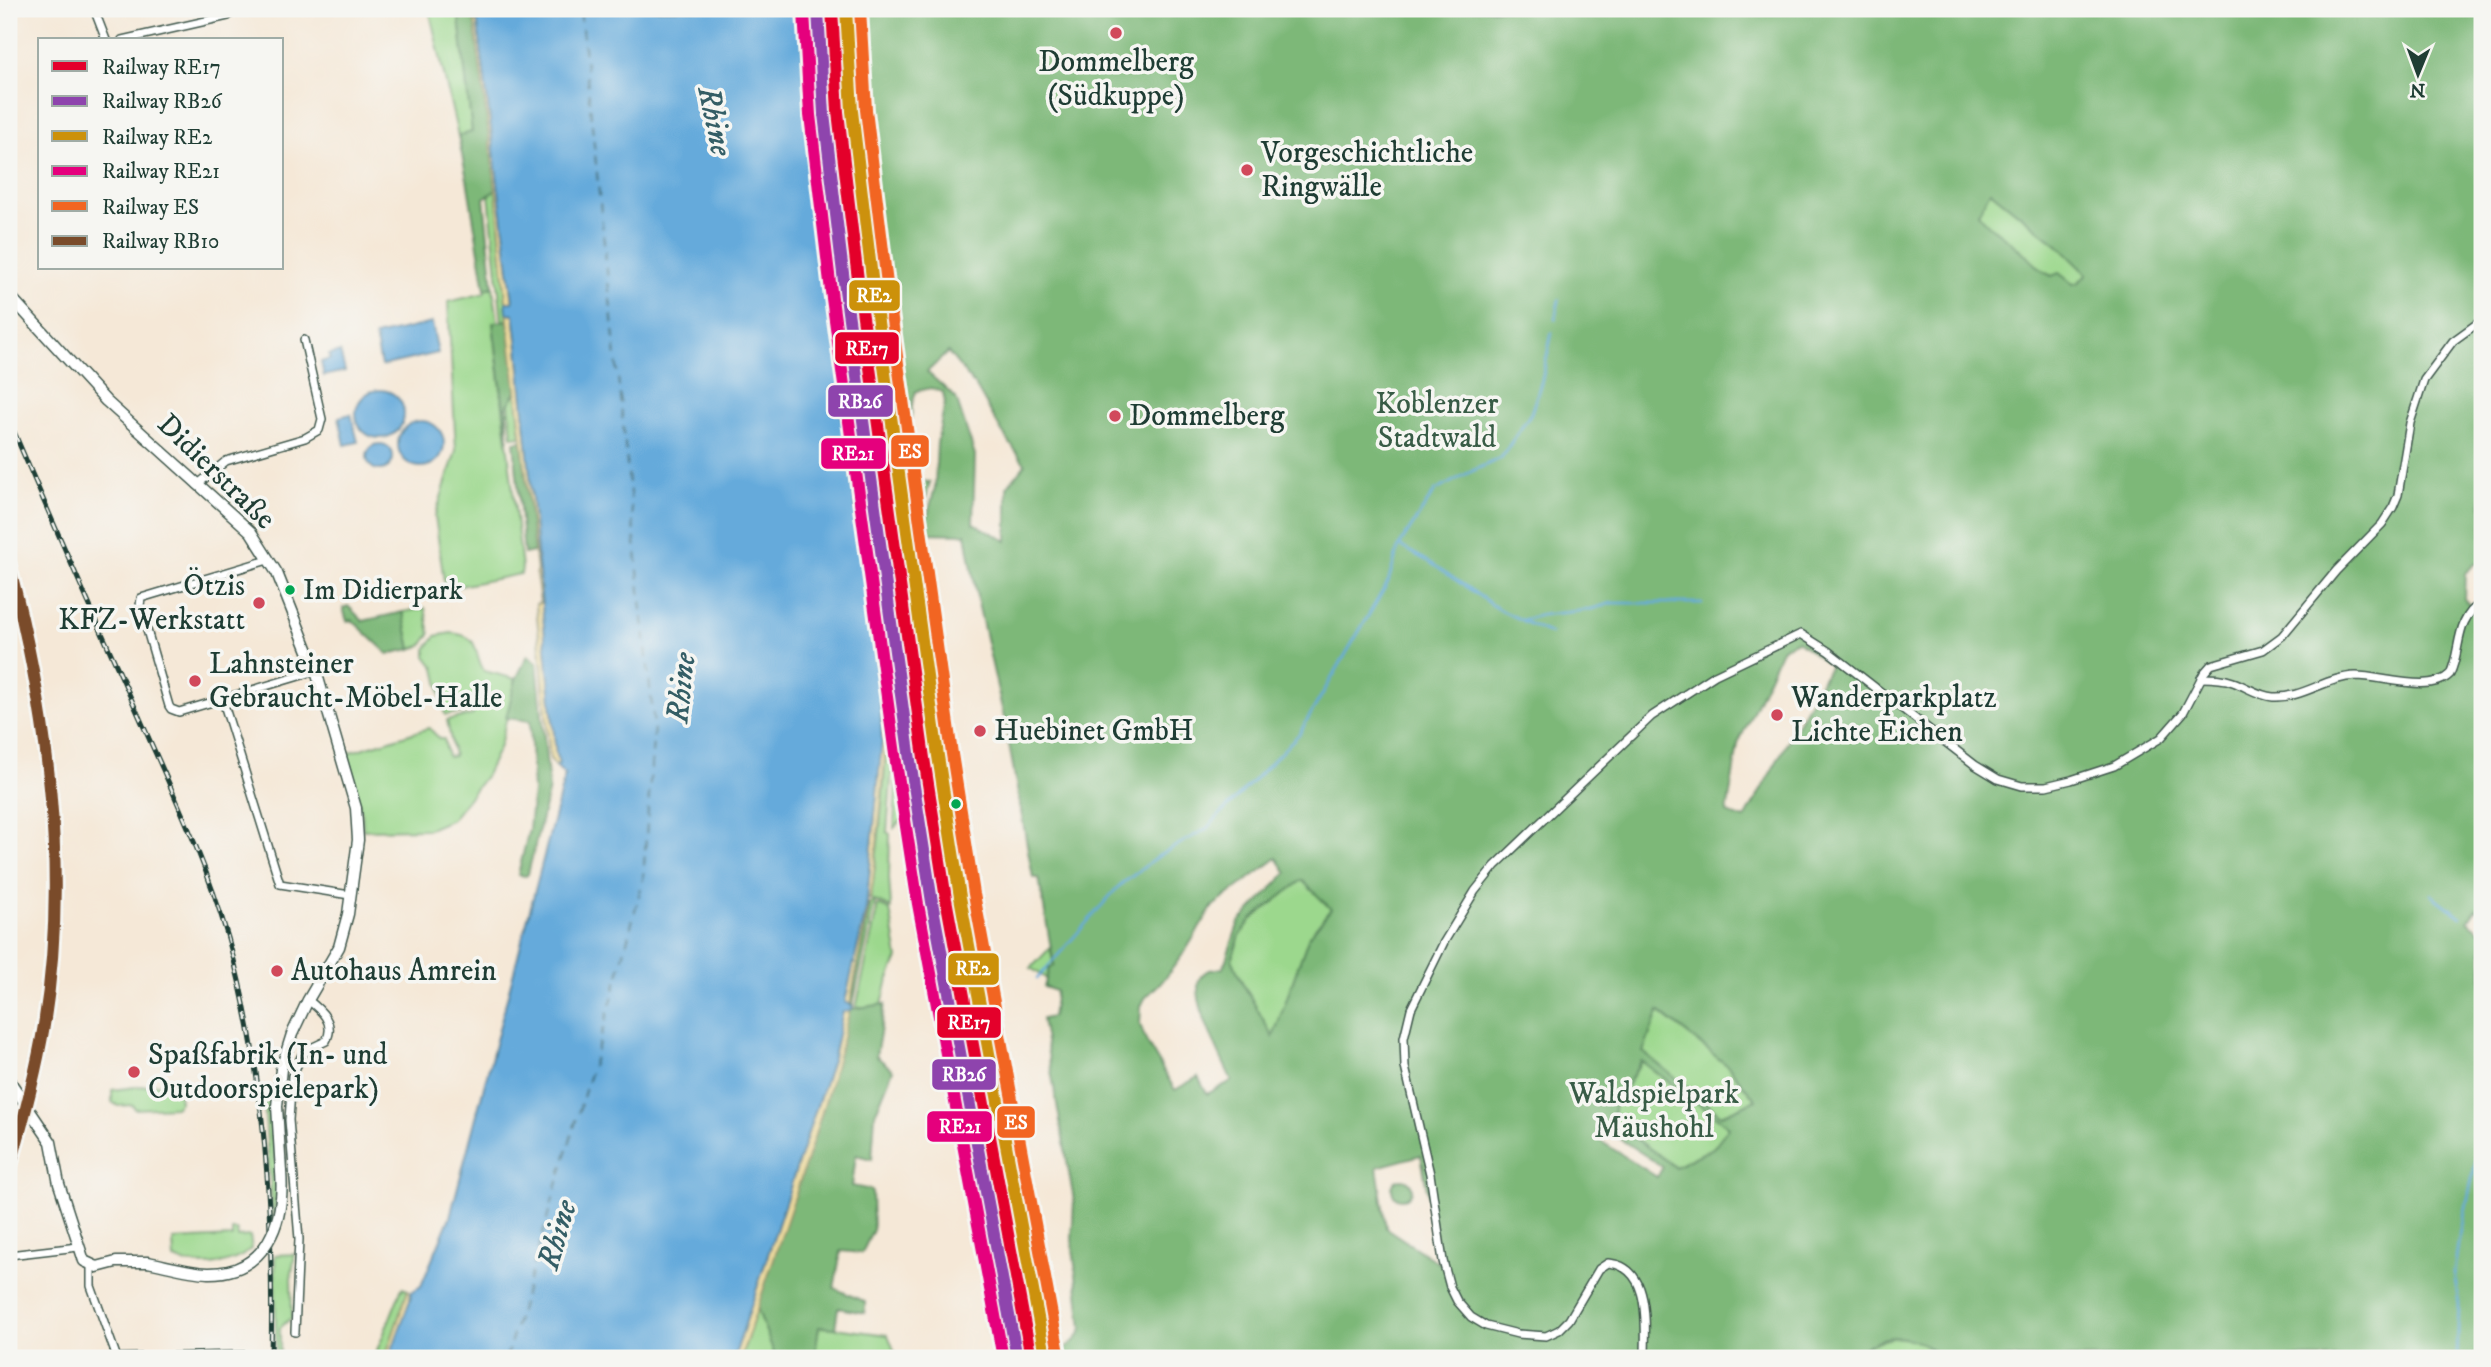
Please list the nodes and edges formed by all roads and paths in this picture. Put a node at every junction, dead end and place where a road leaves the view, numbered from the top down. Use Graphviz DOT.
graph roads {
  1 [pos="94,9"];
  2 [pos="845,9"];
  3 [pos="227,12"];
  4 [pos="105,38"];
  5 [pos="130,38"];
  6 [pos="9,295"];
  7 [pos="2482,320"];
  8 [pos="304,340"];
  9 [pos="197,485"];
  10 [pos="268,559"];
  11 [pos="2482,602"];
  12 [pos="316,671"];
  13 [pos="2201,678"];
  14 [pos="222,698"];
  15 [pos="350,895"];
  16 [pos="308,1000"];
  17 [pos="9,1080"];
  18 [pos="78,1247"];
  19 [pos="9,1255"];
  20 [pos="91,1266"];
  21 [pos="295,1332"];
  22 [pos="246,1355"];
  23 [pos="116,1357"];
  24 [pos="104,1358"];
  25 [pos="1047,1358"];
  26 [pos="1645,1358"];
  1 -- 4 [label="street"];
  2 -- 25 [label="main road"];
  3 -- 5 [label="street"];
  6 -- 9 [label="street, Didierstraße"];
  7 -- 13 [label="street"];
  8 -- 9 [label="street"];
  9 -- 10 [label="street, Didierstraße"];
  10 -- 12 [label="street, Didierstraße"];
  10 -- 14 [label="street"];
  11 -- 13 [label="street"];
  12 -- 14 [label="street"];
  12 -- 15 [label="street, Didierstraße"];
  13 -- 26 [label="street"];
  14 -- 15 [label="street"];
  15 -- 16 [label="street, Didierstraße"];
  16 -- 20 [label="street, Didierstraße, bridge"];
  16 -- 21 [label="street"];
  17 -- 18 [label="street"];
  18 -- 19 [label="street"];
  18 -- 20 [label="street"];
  20 -- 23 [label="street"];
  22 -- 23 [label="street"];
  23 -- 24 [label="street"];
}
